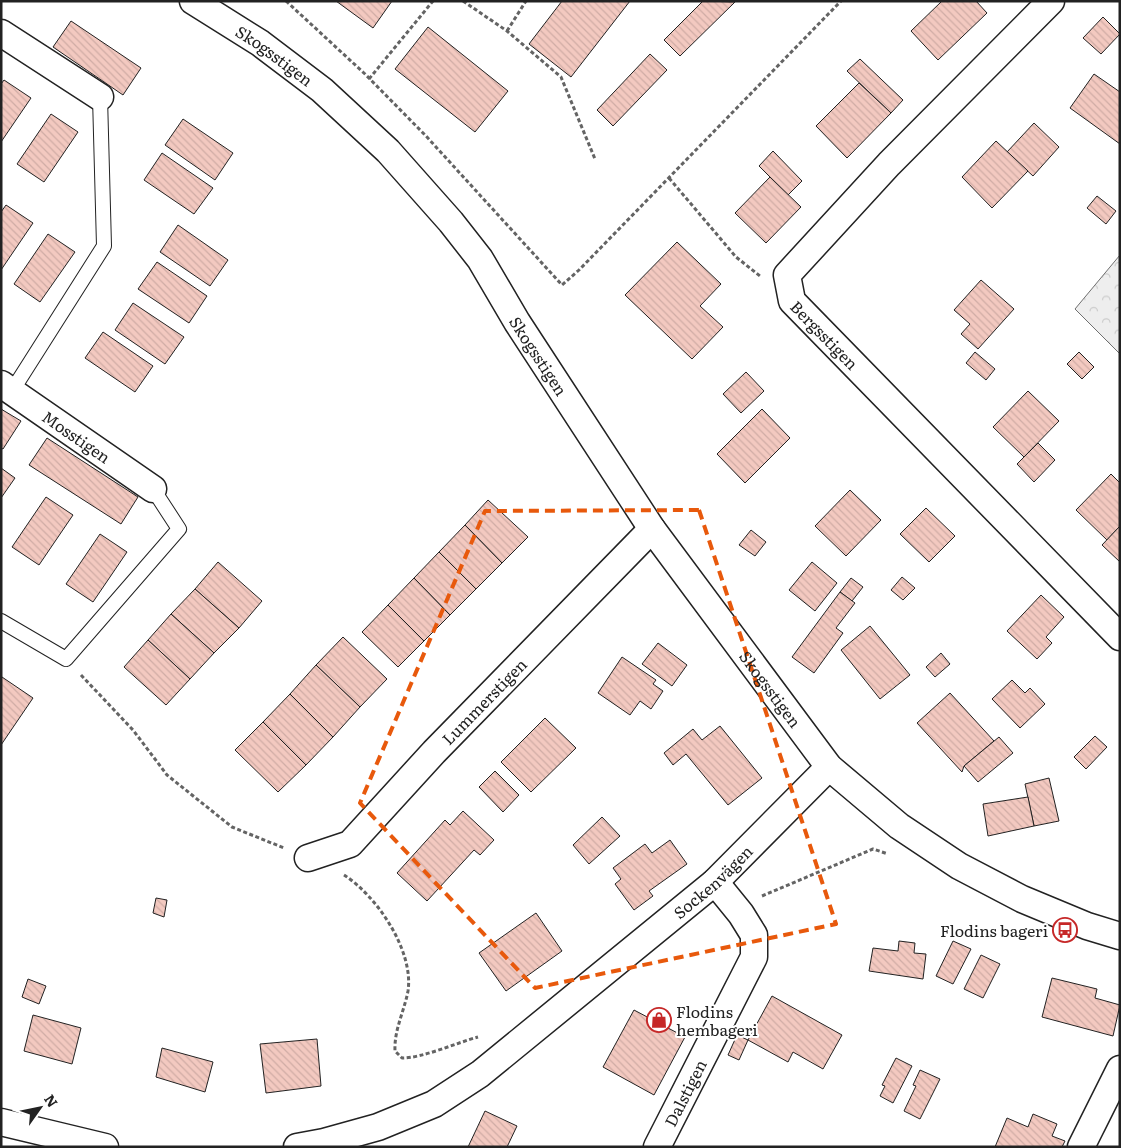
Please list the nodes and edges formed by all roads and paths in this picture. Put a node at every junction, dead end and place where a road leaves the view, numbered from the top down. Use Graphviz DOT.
graph roads {
  1 [pos="193,1"];
  2 [pos="286,1"];
  3 [pos="434,1"];
  4 [pos="463,1"];
  5 [pos="526,1"];
  6 [pos="841,1"];
  7 [pos="1051,1"];
  8 [pos="507,31"];
  9 [pos="1,33"];
  10 [pos="369,79"];
  11 [pos="100,97"];
  12 [pos="595,160"];
  13 [pos="669,178"];
  14 [pos="792,301"];
  15 [pos="6,387"];
  16 [pos="153,489"];
  17 [pos="652,529"];
  18 [pos="1,621"];
  19 [pos="1120,637"];
  20 [pos="66,659"];
  21 [pos="829,767"];
  22 [pos="308,858"];
  23 [pos="715,882"];
  24 [pos="1120,936"];
  25 [pos="505,1053"];
  26 [pos="1120,1069"];
  27 [pos="1,1122"];
  28 [pos="105,1147"];
  29 [pos="297,1147"];
  30 [pos="657,1147"];
  31 [pos="1081,1147"];
  1 -- 17 [label="street, Skogsstigen"];
  2 -- 10 [label="path"];
  3 -- 10 [label="path"];
  4 -- 8 [label="path"];
  5 -- 8 [label="path"];
  6 -- 13 [label="path"];
  7 -- 14 [label="street, Bergsstigen"];
  8 -- 12 [label="path"];
  9 -- 11 [label="street"];
  10 -- 13 [label="path"];
  11 -- 15 [label="lane"];
  13 -- 14 [label="path"];
  14 -- 19 [label="street, Bergsstigen"];
  15 -- 16 [label="street, Mosstigen"];
  16 -- 20 [label="lane"];
  17 -- 21 [label="street, Skogsstigen"];
  17 -- 22 [label="street, Lummerstigen"];
  18 -- 20 [label="lane"];
  20 -- 22 [label="path"];
  21 -- 23 [label="street, Sockenvägen"];
  21 -- 24 [label="street"];
  22 -- 25 [label="path"];
  23 -- 25 [label="street, Sockenvägen"];
  23 -- 30 [label="street, Dalstigen"];
  25 -- 29 [label="street, Sockenvägen"];
  26 -- 31 [label="street"];
  27 -- 28 [label="street"];
}
